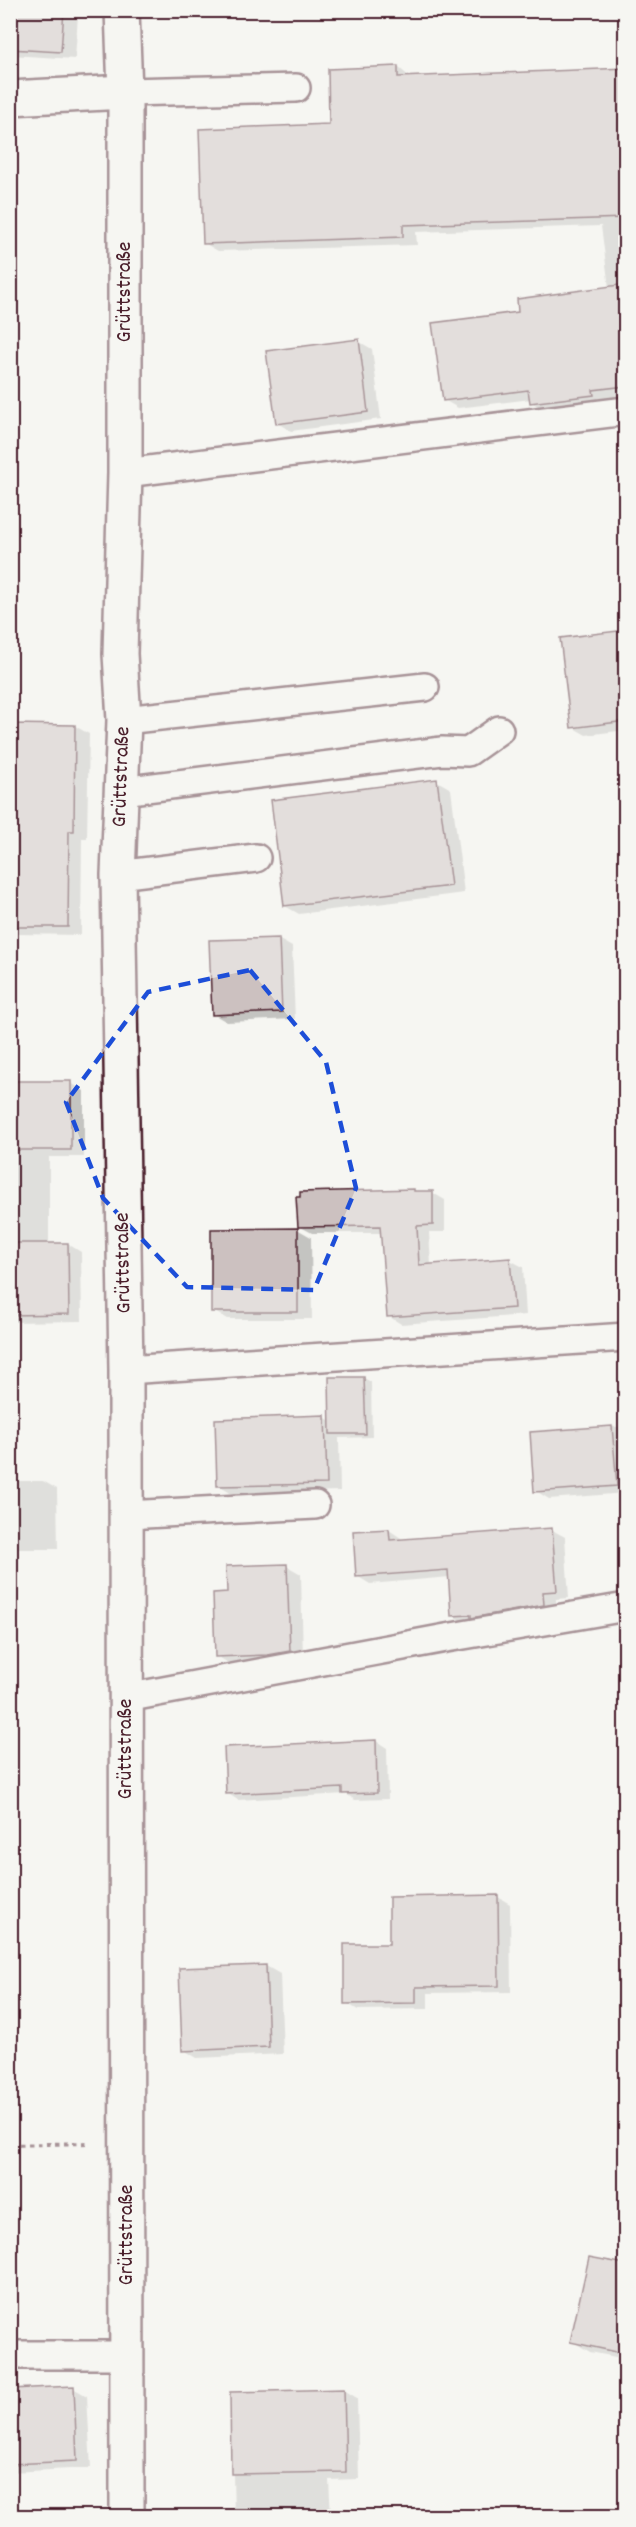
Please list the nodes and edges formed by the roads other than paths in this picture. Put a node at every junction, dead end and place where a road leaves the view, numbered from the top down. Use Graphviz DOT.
graph roads {
  1 [pos="123,10"];
  2 [pos="296,88"];
  3 [pos="125,93"];
  4 [pos="10,98"];
  5 [pos="626,411"];
  6 [pos="125,473"];
  7 [pos="425,687"];
  8 [pos="124,720"];
  9 [pos="499,730"];
  10 [pos="122,791"];
  11 [pos="256,858"];
  12 [pos="118,875"];
  13 [pos="626,1337"];
  14 [pos="126,1370"];
  15 [pos="315,1505"];
  16 [pos="126,1515"];
  17 [pos="626,1607"];
  18 [pos="126,1698"];
  19 [pos="10,2355"];
  20 [pos="127,2355"];
  21 [pos="127,2517"];
  1 -- 3 [label="street, Grüttstraße"];
  2 -- 3 [label="lane"];
  3 -- 4 [label="street"];
  3 -- 6 [label="street, Grüttstraße"];
  5 -- 6 [label="lane"];
  6 -- 8 [label="street, Grüttstraße"];
  7 -- 8 [label="lane"];
  8 -- 10 [label="street, Grüttstraße"];
  9 -- 10 [label="lane"];
  10 -- 12 [label="street, Grüttstraße"];
  11 -- 12 [label="lane"];
  12 -- 14 [label="street, Grüttstraße"];
  13 -- 14 [label="lane"];
  14 -- 16 [label="street, Grüttstraße"];
  15 -- 16 [label="lane"];
  16 -- 18 [label="street, Grüttstraße"];
  17 -- 18 [label="lane"];
  18 -- 20 [label="street, Grüttstraße"];
  19 -- 20 [label="lane"];
  20 -- 21 [label="street, Grüttstraße"];
}
